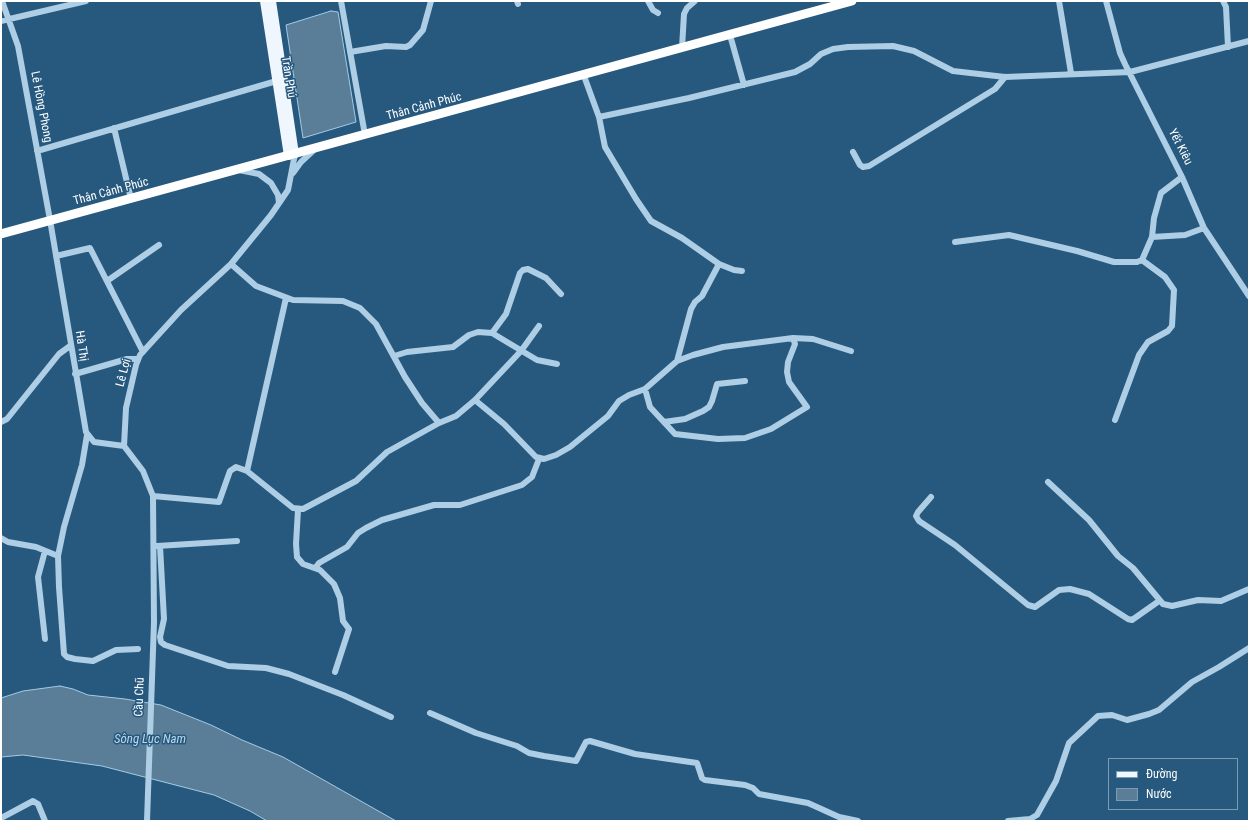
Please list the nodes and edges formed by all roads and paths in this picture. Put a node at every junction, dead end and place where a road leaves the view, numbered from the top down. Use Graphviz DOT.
graph roads {
  1 [pos="2,1"];
  2 [pos="86,1"];
  3 [pos="264,1"];
  4 [pos="272,1"];
  5 [pos="341,1"];
  6 [pos="431,1"];
  7 [pos="648,1"];
  8 [pos="695,1"];
  9 [pos="852,1"];
  10 [pos="1058,1"];
  11 [pos="1106,1"];
  12 [pos="1223,1"];
  13 [pos="658,13"];
  14 [pos="9,19"];
  15 [pos="1,21"];
  16 [pos="730,35"];
  17 [pos="1249,41"];
  18 [pos="1228,46"];
  19 [pos="682,48"];
  20 [pos="350,52"];
  21 [pos="1130,72"];
  22 [pos="1071,73"];
  23 [pos="584,76"];
  24 [pos="1005,77"];
  25 [pos="280,79"];
  26 [pos="744,85"];
  27 [pos="599,118"];
  28 [pos="114,128"];
  29 [pos="365,135"];
  30 [pos="316,148"];
  31 [pos="38,151"];
  32 [pos="853,152"];
  33 [pos="292,155"];
  34 [pos="237,170"];
  35 [pos="292,174"];
  36 [pos="1182,177"];
  37 [pos="131,199"];
  38 [pos="279,203"];
  39 [pos="50,220"];
  40 [pos="1204,228"];
  41 [pos="1,234"];
  42 [pos="1152,237"];
  43 [pos="955,242"];
  44 [pos="158,245"];
  45 [pos="56,256"];
  46 [pos="1142,260"];
  47 [pos="231,264"];
  48 [pos="719,264"];
  49 [pos="742,271"];
  50 [pos="107,281"];
  51 [pos="561,294"];
  52 [pos="1249,296"];
  53 [pos="286,298"];
  54 [pos="539,326"];
  55 [pos="492,334"];
  56 [pos="793,338"];
  57 [pos="70,346"];
  58 [pos="520,351"];
  59 [pos="851,351"];
  60 [pos="143,352"];
  61 [pos="394,356"];
  62 [pos="138,359"];
  63 [pos="677,361"];
  64 [pos="557,364"];
  65 [pos="75,374"];
  66 [pos="745,381"];
  67 [pos="645,389"];
  68 [pos="475,400"];
  69 [pos="1116,420"];
  70 [pos="1,422"];
  71 [pos="664,422"];
  72 [pos="439,423"];
  73 [pos="87,435"];
  74 [pos="124,446"];
  75 [pos="539,459"];
  76 [pos="247,471"];
  77 [pos="1048,482"];
  78 [pos="153,496"];
  79 [pos="931,497"];
  80 [pos="298,510"];
  81 [pos="1,538"];
  82 [pos="237,541"];
  83 [pos="157,546"];
  84 [pos="45,551"];
  85 [pos="58,556"];
  86 [pos="316,567"];
  87 [pos="1249,590"];
  88 [pos="1159,601"];
  89 [pos="45,639"];
  90 [pos="1249,648"];
  91 [pos="138,649"];
  92 [pos="335,672"];
  93 [pos="430,713"];
  94 [pos="391,718"];
  95 [pos="1,818"];
  96 [pos="45,821"];
  97 [pos="147,821"];
  98 [pos="858,821"];
  99 [pos="1008,821"];
  1 -- 14 [label="street, Lê Hồng Phong"];
  2 -- 14 [label="street"];
  3 -- 25 [label="main road, Trần Phú"];
  4 -- 25 [label="main road, Trần Phú"];
  5 -- 20 [label="street"];
  6 -- 20 [label="street"];
  7 -- 13 [label="street"];
  8 -- 19 [label="street"];
  9 -- 16 [label="highway, Thân Cảnh Phúc"];
  10 -- 22 [label="street"];
  11 -- 21 [label="street, Yết Kiêu"];
  12 -- 18 [label="street"];
  14 -- 15 [label="street"];
  14 -- 31 [label="street, Lê Hồng Phong"];
  16 -- 19 [label="highway, Thân Cảnh Phúc"];
  16 -- 26 [label="street"];
  17 -- 18 [label="street"];
  18 -- 21 [label="street"];
  19 -- 23 [label="highway, Thân Cảnh Phúc"];
  20 -- 29 [label="street"];
  21 -- 22 [label="street"];
  21 -- 36 [label="street, Yết Kiêu"];
  22 -- 24 [label="street"];
  23 -- 27 [label="street"];
  23 -- 29 [label="highway, Thân Cảnh Phúc"];
  24 -- 26 [label="street"];
  24 -- 32 [label="street"];
  25 -- 28 [label="street"];
  25 -- 33 [label="main road, Trần Phú"];
  26 -- 27 [label="street"];
  27 -- 48 [label="street"];
  28 -- 31 [label="street"];
  28 -- 37 [label="street"];
  29 -- 30 [label="highway, Thân Cảnh Phúc"];
  30 -- 33 [label="highway, Thân Cảnh Phúc"];
  30 -- 35 [label="street"];
  31 -- 39 [label="street, Lê Hồng Phong"];
  33 -- 34 [label="highway, Thân Cảnh Phúc"];
  33 -- 35 [label="street"];
  34 -- 37 [label="highway, Thân Cảnh Phúc"];
  34 -- 38 [label="street"];
  35 -- 38 [label="street, Lê Lợi"];
  36 -- 40 [label="street, Yết Kiêu"];
  36 -- 42 [label="street"];
  37 -- 39 [label="highway, Thân Cảnh Phúc"];
  38 -- 47 [label="street, Lê Lợi"];
  39 -- 41 [label="highway, Thân Cảnh Phúc"];
  39 -- 45 [label="street, Hà Thị"];
  40 -- 42 [label="street"];
  40 -- 52 [label="street, Yết Kiêu"];
  42 -- 46 [label="street"];
  43 -- 46 [label="street"];
  44 -- 50 [label="street"];
  45 -- 50 [label="street"];
  45 -- 57 [label="street, Hà Thị"];
  46 -- 69 [label="street"];
  47 -- 53 [label="street"];
  47 -- 60 [label="street, Lê Lợi"];
  48 -- 49 [label="street"];
  48 -- 63 [label="street"];
  50 -- 60 [label="street"];
  51 -- 55 [label="street"];
  53 -- 61 [label="street"];
  53 -- 76 [label="street"];
  54 -- 58 [label="street"];
  55 -- 58 [label="street"];
  55 -- 61 [label="street"];
  56 -- 59 [label="street"];
  56 -- 63 [label="street"];
  56 -- 71 [label="street"];
  57 -- 65 [label="street, Hà Thị"];
  57 -- 70 [label="street"];
  58 -- 64 [label="street"];
  58 -- 68 [label="street"];
  60 -- 62 [label="street, Lê Lợi"];
  61 -- 72 [label="street"];
  62 -- 65 [label="street"];
  62 -- 74 [label="street, Lê Lợi"];
  63 -- 67 [label="street"];
  65 -- 73 [label="street, Hà Thị"];
  66 -- 71 [label="street"];
  67 -- 71 [label="street"];
  67 -- 75 [label="street"];
  68 -- 72 [label="street"];
  68 -- 75 [label="street"];
  72 -- 80 [label="street"];
  73 -- 74 [label="street"];
  73 -- 85 [label="street"];
  74 -- 78 [label="street"];
  75 -- 86 [label="street"];
  76 -- 78 [label="street"];
  76 -- 80 [label="street"];
  77 -- 88 [label="street"];
  78 -- 83 [label="street"];
  79 -- 88 [label="street"];
  80 -- 86 [label="street"];
  81 -- 84 [label="street"];
  82 -- 83 [label="street"];
  83 -- 94 [label="street"];
  83 -- 97 [label="street, Cầu Chũ"];
  84 -- 85 [label="street"];
  84 -- 89 [label="street"];
  85 -- 91 [label="street"];
  86 -- 92 [label="street"];
  87 -- 88 [label="street"];
  90 -- 99 [label="street"];
  93 -- 98 [label="street"];
  95 -- 96 [label="street"];
}
